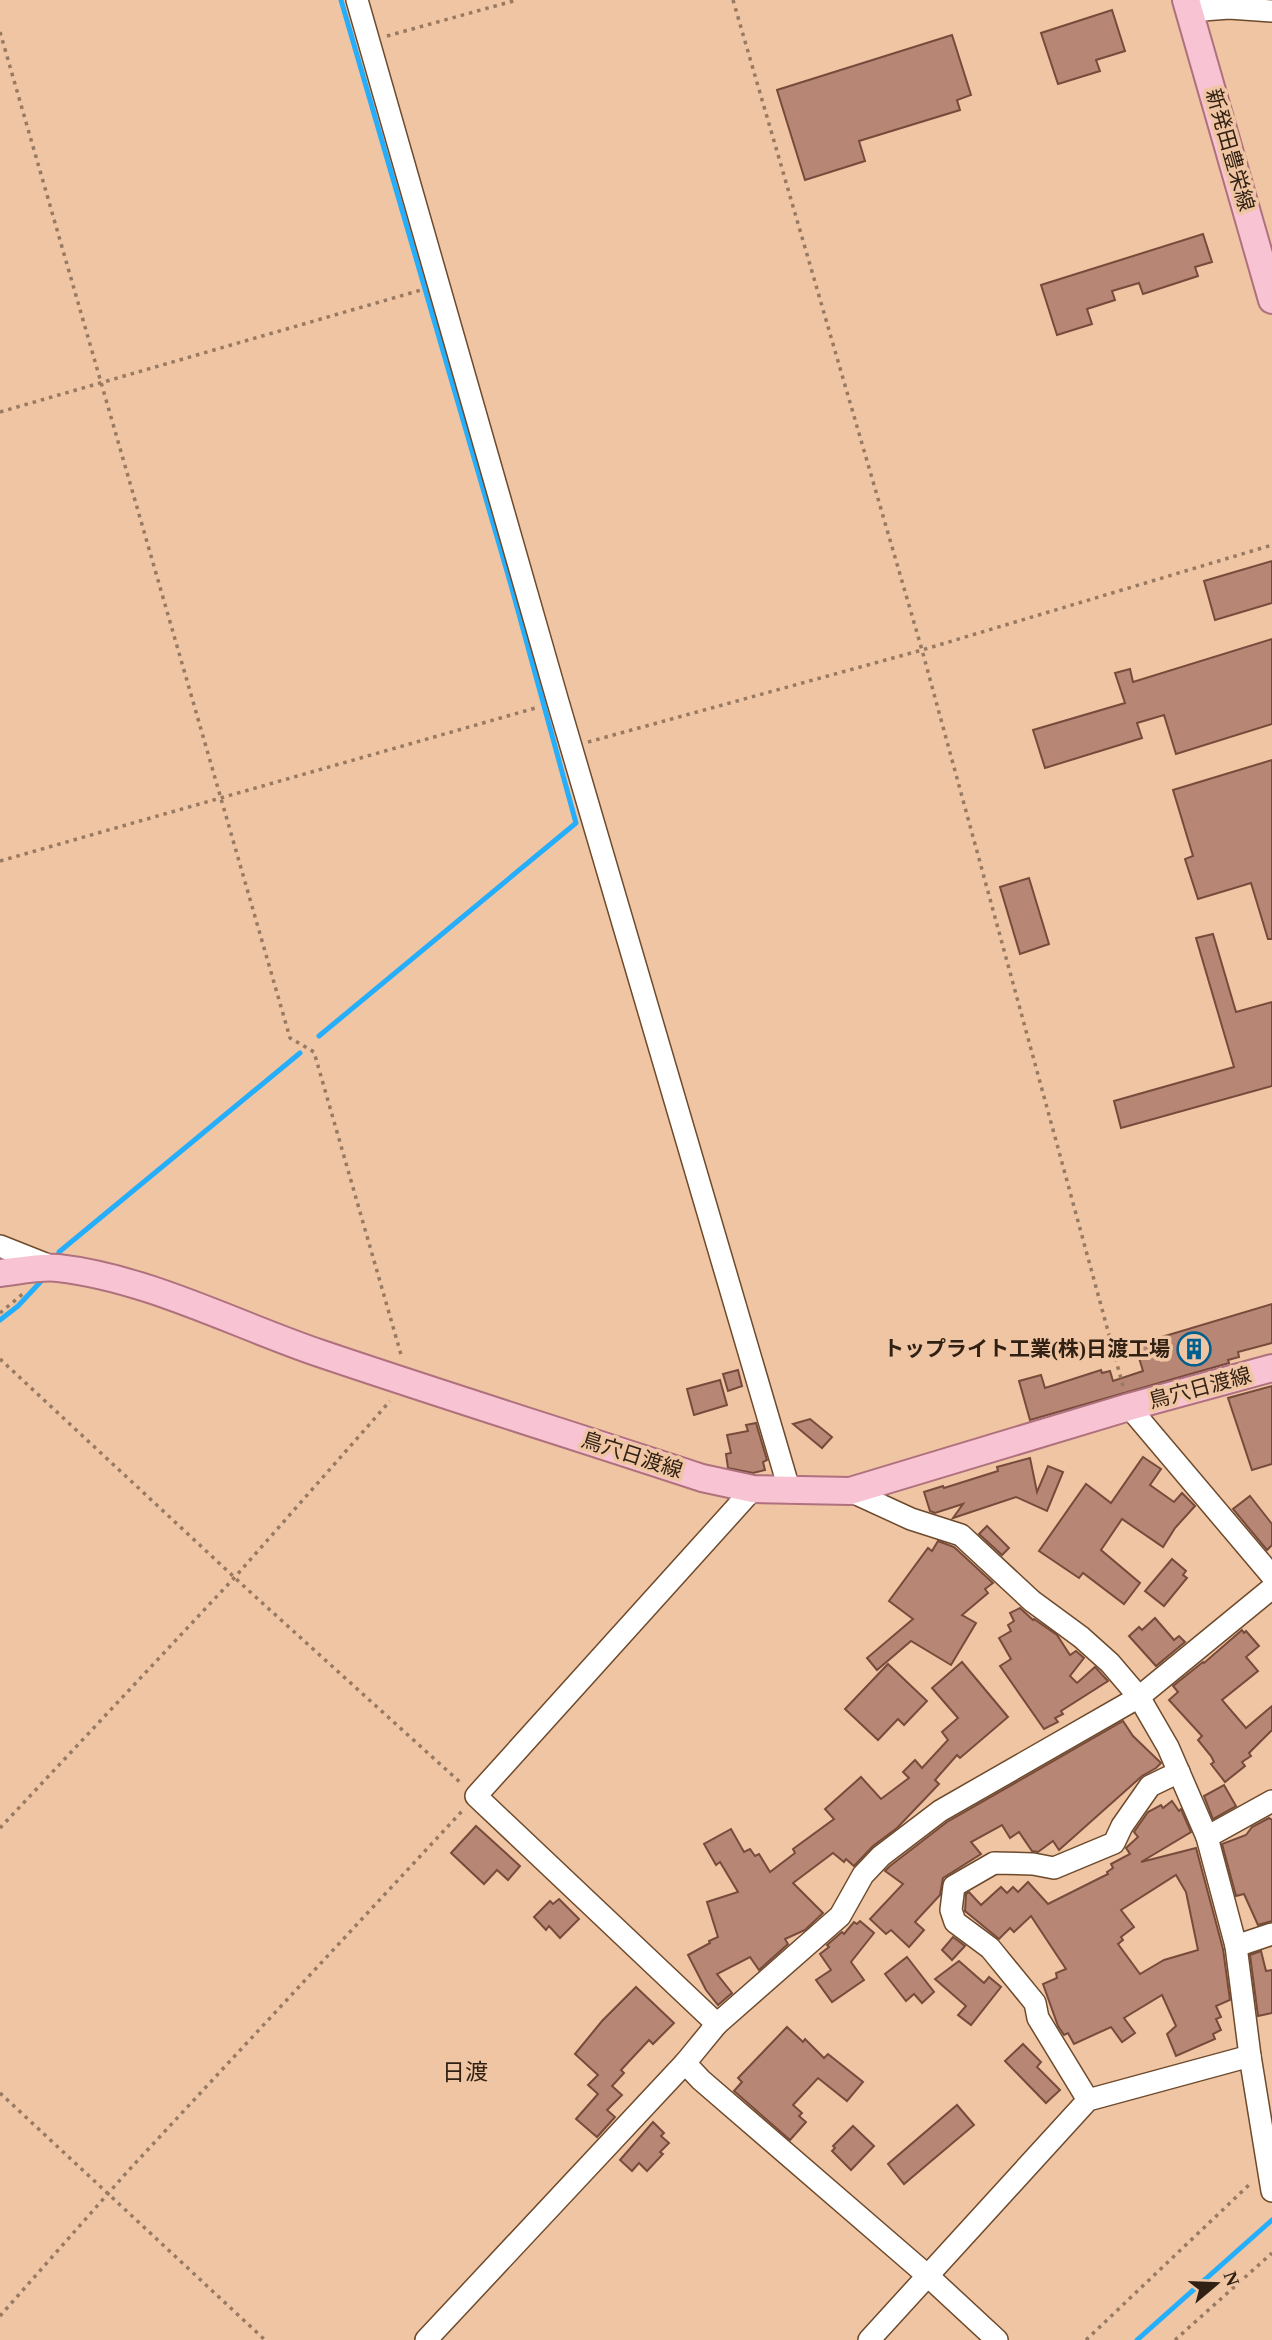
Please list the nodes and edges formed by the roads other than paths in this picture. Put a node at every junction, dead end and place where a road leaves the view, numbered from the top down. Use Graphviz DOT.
graph roads {
  1 [pos="357,0"];
  2 [pos="1228,4"];
  3 [pos="1188,6"];
  4 [pos="1272,11"];
  5 [pos="1272,300"];
  6 [pos="0,1246"];
  7 [pos="55,1267"];
  8 [pos="0,1273"];
  9 [pos="1272,1368"];
  10 [pos="1129,1407"];
  11 [pos="753,1489"];
  12 [pos="850,1491"];
  13 [pos="790,1492"];
  14 [pos="1272,1576"];
  15 [pos="1272,1588"];
  16 [pos="1139,1697"];
  17 [pos="1179,1772"];
  18 [pos="1272,1801"];
  19 [pos="1207,1837"];
  20 [pos="1272,1934"];
  21 [pos="1237,1946"];
  22 [pos="717,2024"];
  23 [pos="1250,2056"];
  24 [pos="685,2063"];
  25 [pos="1088,2100"];
  26 [pos="1272,2191"];
  27 [pos="928,2276"];
  28 [pos="426,2340"];
  29 [pos="869,2340"];
  30 [pos="997,2340"];
  1 -- 13 [label="street"];
  2 -- 3 [label="street"];
  2 -- 4 [label="street"];
  3 -- 5 [label="main road, 新発田豊栄線"];
  6 -- 7 [label="street"];
  7 -- 8 [label="main road, 鳥穴日渡線"];
  7 -- 11 [label="main road, 鳥穴日渡線"];
  9 -- 10 [label="main road, 鳥穴日渡線"];
  10 -- 12 [label="main road, 鳥穴日渡線"];
  10 -- 14 [label="street"];
  11 -- 13 [label="main road, 鳥穴日渡線"];
  11 -- 22 [label="street"];
  12 -- 13 [label="main road, 鳥穴日渡線"];
  12 -- 16 [label="street"];
  15 -- 16 [label="street"];
  16 -- 17 [label="street"];
  16 -- 22 [label="street"];
  17 -- 19 [label="street"];
  17 -- 25 [label="street"];
  18 -- 19 [label="street"];
  19 -- 21 [label="street"];
  20 -- 21 [label="street"];
  21 -- 23 [label="street"];
  22 -- 24 [label="street"];
  23 -- 25 [label="street"];
  23 -- 26 [label="street"];
  24 -- 27 [label="street"];
  24 -- 28 [label="street"];
  25 -- 27 [label="street"];
  27 -- 29 [label="street"];
  27 -- 30 [label="street"];
}
